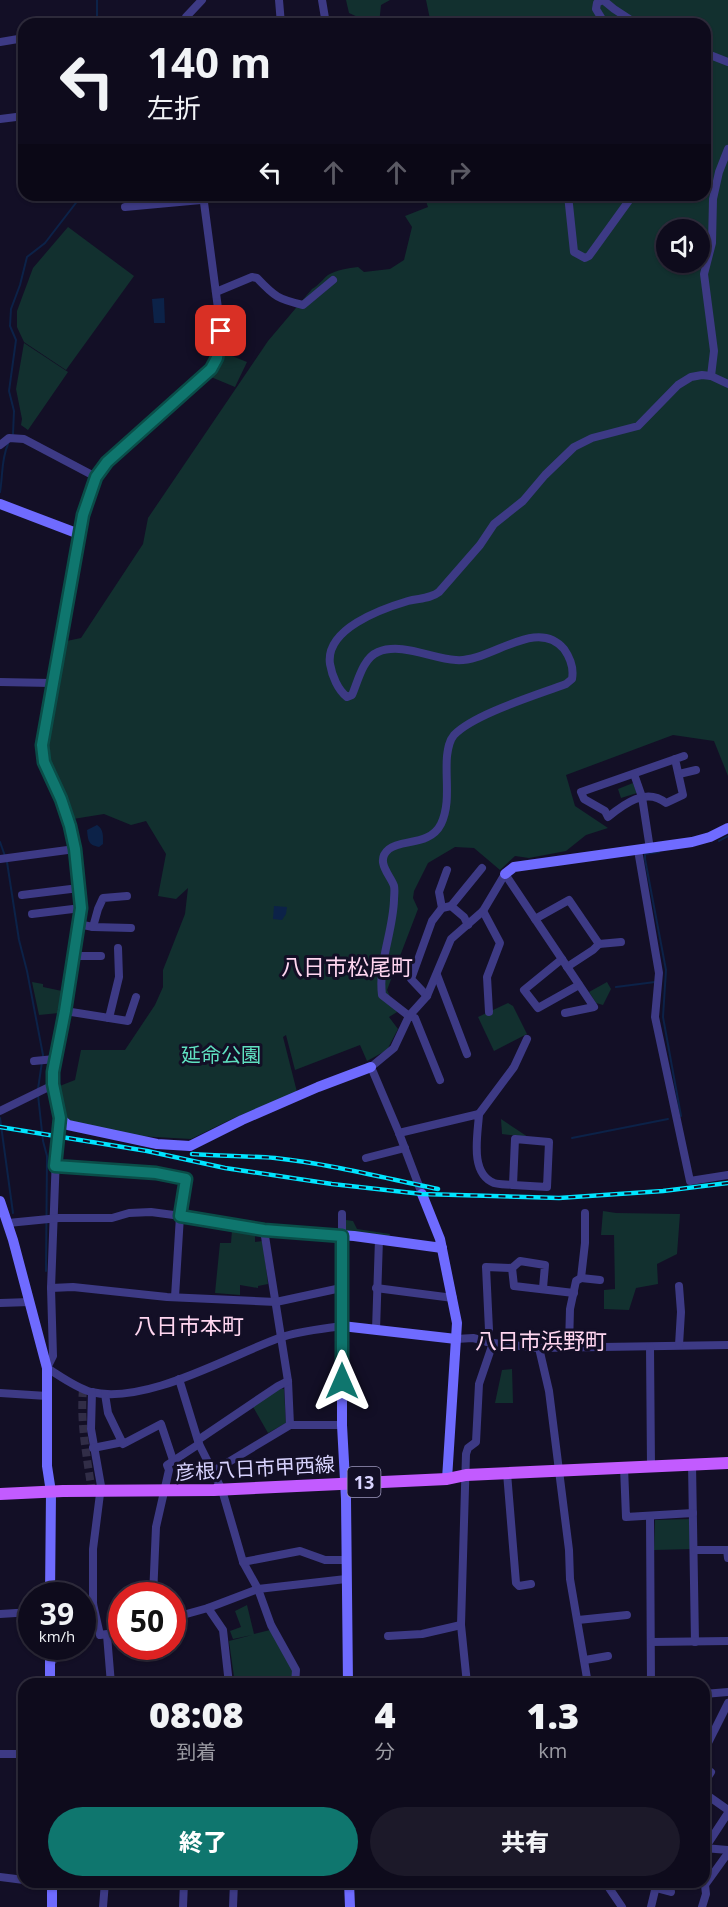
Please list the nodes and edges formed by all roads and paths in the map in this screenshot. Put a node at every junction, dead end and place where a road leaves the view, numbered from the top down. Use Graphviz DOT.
graph roads {
  1 [pos="202,0"];
  2 [pos="279,0"];
  3 [pos="322,0"];
  4 [pos="603,0"];
  5 [pos="186,18"];
  6 [pos="280,18"];
  7 [pos="325,18"];
  8 [pos="602,18"];
  9 [pos="628,18"];
  10 [pos="18,39"];
  11 [pos="0,42"];
  12 [pos="711,55"];
  13 [pos="728,62"];
  14 [pos="18,117"];
  15 [pos="0,119"];
  16 [pos="728,148"];
  17 [pos="190,201"];
  18 [pos="205,201"];
  19 [pos="569,201"];
  20 [pos="629,201"];
  21 [pos="125,207"];
  22 [pos="333,280"];
  23 [pos="216,292"];
  24 [pos="711,376"];
  25 [pos="728,384"];
  26 [pos="0,445"];
  27 [pos="96,477"];
  28 [pos="0,504"];
  29 [pos="79,534"];
  30 [pos="0,682"];
  31 [pos="51,683"];
  32 [pos="684,756"];
  33 [pos="675,759"];
  34 [pos="696,770"];
  35 [pos="634,774"];
  36 [pos="679,774"];
  37 [pos="642,796"];
  38 [pos="728,828"];
  39 [pos="75,849"];
  40 [pos="650,849"];
  41 [pos="638,850"];
  42 [pos="4,859"];
  43 [pos="482,868"];
  44 [pos="447,870"];
  45 [pos="505,874"];
  46 [pos="79,888"];
  47 [pos="22,895"];
  48 [pos="127,896"];
  49 [pos="451,906"];
  50 [pos="81,908"];
  51 [pos="442,908"];
  52 [pos="483,911"];
  53 [pos="32,914"];
  54 [pos="535,919"];
  55 [pos="78,924"];
  56 [pos="468,925"];
  57 [pos="93,927"];
  58 [pos="131,928"];
  59 [pos="621,942"];
  60 [pos="599,944"];
  61 [pos="118,948"];
  62 [pos="73,956"];
  63 [pos="101,956"];
  64 [pos="562,959"];
  65 [pos="567,967"];
  66 [pos="437,975"];
  67 [pos="579,985"];
  68 [pos="427,996"];
  69 [pos="136,997"];
  70 [pos="65,1011"];
  71 [pos="489,1012"];
  72 [pos="565,1013"];
  73 [pos="409,1016"];
  74 [pos="109,1018"];
  75 [pos="527,1040"];
  76 [pos="467,1054"];
  77 [pos="55,1059"];
  78 [pos="38,1060"];
  79 [pos="371,1067"];
  80 [pos="440,1080"];
  81 [pos="53,1084"];
  82 [pos="0,1111"];
  83 [pos="479,1114"];
  84 [pos="60,1118"];
  85 [pos="399,1133"];
  86 [pos="405,1148"];
  87 [pos="366,1158"];
  88 [pos="55,1166"];
  89 [pos="728,1175"];
  90 [pos="513,1185"];
  91 [pos="422,1194"];
  92 [pos="0,1201"];
  93 [pos="585,1213"];
  94 [pos="342,1214"];
  95 [pos="180,1216"];
  96 [pos="54,1218"];
  97 [pos="204,1219"];
  98 [pos="8,1223"];
  99 [pos="264,1230"];
  100 [pos="342,1236"];
  101 [pos="379,1239"];
  102 [pos="442,1248"];
  103 [pos="512,1268"];
  104 [pos="580,1278"];
  105 [pos="600,1280"];
  106 [pos="679,1286"];
  107 [pos="51,1288"];
  108 [pos="341,1288"];
  109 [pos="376,1288"];
  110 [pos="543,1288"];
  111 [pos="574,1293"];
  112 [pos="175,1297"];
  113 [pos="453,1298"];
  114 [pos="30,1302"];
  115 [pos="276,1302"];
  116 [pos="0,1304"];
  117 [pos="342,1326"];
  118 [pos="376,1330"];
  119 [pos="282,1337"];
  120 [pos="456,1339"];
  121 [pos="490,1342"];
  122 [pos="679,1345"];
  123 [pos="728,1345"];
  124 [pos="569,1346"];
  125 [pos="539,1347"];
  126 [pos="650,1347"];
  127 [pos="47,1368"];
  128 [pos="178,1379"];
  129 [pos="288,1382"];
  130 [pos="92,1392"];
  131 [pos="0,1393"];
  132 [pos="105,1394"];
  133 [pos="47,1396"];
  134 [pos="290,1425"];
  135 [pos="342,1425"];
  136 [pos="123,1442"];
  137 [pos="199,1442"];
  138 [pos="93,1448"];
  139 [pos="173,1460"];
  140 [pos="728,1463"];
  141 [pos="693,1464"];
  142 [pos="624,1467"];
  143 [pos="651,1467"];
  144 [pos="558,1470"];
  145 [pos="212,1472"];
  146 [pos="507,1473"];
  147 [pos="466,1475"];
  148 [pos="447,1479"];
  149 [pos="345,1484"];
  150 [pos="222,1490"];
  151 [pos="51,1492"];
  152 [pos="100,1492"];
  153 [pos="164,1492"];
  154 [pos="0,1494"];
  155 [pos="693,1513"];
  156 [pos="650,1517"];
  157 [pos="695,1550"];
  158 [pos="728,1558"];
  159 [pos="345,1560"];
  160 [pos="243,1562"];
  161 [pos="346,1579"];
  162 [pos="50,1582"];
  163 [pos="93,1582"];
  164 [pos="154,1582"];
  165 [pos="531,1584"];
  166 [pos="258,1589"];
  167 [pos="208,1608"];
  168 [pos="18,1613"];
  169 [pos="0,1614"];
  170 [pos="186,1614"];
  171 [pos="627,1615"];
  172 [pos="96,1617"];
  173 [pos="578,1620"];
  174 [pos="461,1625"];
  175 [pos="107,1635"];
  176 [pos="388,1636"];
  177 [pos="728,1641"];
  178 [pos="651,1642"];
  179 [pos="695,1642"];
  180 [pos="608,1656"];
  181 [pos="50,1660"];
  182 [pos="53,1660"];
  183 [pos="585,1660"];
  184 [pos="50,1664"];
  185 [pos="50,1678"];
  186 [pos="111,1678"];
  187 [pos="228,1678"];
  188 [pos="295,1678"];
  189 [pos="348,1678"];
  190 [pos="465,1678"];
  191 [pos="587,1678"];
  192 [pos="651,1678"];
  193 [pos="728,1692"];
  194 [pos="710,1693"];
  195 [pos="728,1703"];
  196 [pos="710,1739"];
  197 [pos="0,1754"];
  198 [pos="18,1754"];
  199 [pos="710,1798"];
  200 [pos="728,1812"];
  201 [pos="710,1839"];
  202 [pos="710,1849"];
  203 [pos="728,1852"];
  204 [pos="0,1877"];
  205 [pos="710,1878"];
  206 [pos="18,1879"];
  207 [pos="52,1888"];
  208 [pos="105,1888"];
  209 [pos="184,1888"];
  210 [pos="234,1888"];
  211 [pos="350,1888"];
  212 [pos="609,1888"];
  213 [pos="655,1888"];
  214 [pos="662,1888"];
  215 [pos="705,1888"];
  216 [pos="671,1892"];
  217 [pos="52,1907"];
  218 [pos="103,1907"];
  219 [pos="183,1907"];
  220 [pos="233,1907"];
  221 [pos="350,1907"];
  222 [pos="622,1907"];
  223 [pos="651,1907"];
  224 [pos="702,1907"];
  1 -- 5 [label="street"];
  2 -- 6 [label="street"];
  3 -- 7 [label="street"];
  4 -- 8 [label="street"];
  4 -- 9 [label="street"];
  10 -- 11 [label="street"];
  12 -- 13 [label="street"];
  14 -- 15 [label="street"];
  16 -- 24 [label="street"];
  17 -- 21 [label="street"];
  18 -- 23 [label="street"];
  19 -- 20 [label="street"];
  22 -- 23 [label="street"];
  23 -- 27 [label="street"];
  24 -- 25 [label="street"];
  24 -- 73 [label="street"];
  26 -- 27 [label="street"];
  27 -- 29 [label="street"];
  28 -- 29 [label="street"];
  29 -- 31 [label="street"];
  30 -- 31 [label="street"];
  31 -- 39 [label="street"];
  32 -- 33 [label="street"];
  33 -- 35 [label="street"];
  33 -- 36 [label="street"];
  34 -- 36 [label="street"];
  35 -- 37 [label="street"];
  35 -- 37 [label="street"];
  36 -- 37 [label="street"];
  37 -- 40 [label="street"];
  38 -- 40 [label="street"];
  39 -- 42 [label="street"];
  39 -- 46 [label="street"];
  40 -- 41 [label="street"];
  41 -- 45 [label="street"];
  41 -- 89 [label="street"];
  43 -- 49 [label="street"];
  44 -- 51 [label="street"];
  45 -- 52 [label="street"];
  45 -- 54 [label="street"];
  46 -- 47 [label="street"];
  46 -- 50 [label="street"];
  48 -- 57 [label="street"];
  49 -- 51 [label="street"];
  49 -- 56 [label="street"];
  50 -- 53 [label="street"];
  50 -- 55 [label="street"];
  51 -- 68 [label="street"];
  52 -- 56 [label="street"];
  52 -- 71 [label="street"];
  54 -- 60 [label="street"];
  54 -- 64 [label="street"];
  55 -- 57 [label="street"];
  55 -- 62 [label="street"];
  56 -- 66 [label="street"];
  57 -- 58 [label="street"];
  59 -- 60 [label="street"];
  60 -- 65 [label="street"];
  61 -- 74 [label="street"];
  62 -- 63 [label="street"];
  62 -- 70 [label="street"];
  64 -- 65 [label="street"];
  64 -- 67 [label="street"];
  65 -- 67 [label="street"];
  66 -- 68 [label="street"];
  66 -- 76 [label="street"];
  67 -- 72 [label="street"];
  68 -- 73 [label="street"];
  69 -- 74 [label="street"];
  70 -- 74 [label="street"];
  70 -- 77 [label="street"];
  73 -- 79 [label="street"];
  73 -- 80 [label="street"];
  75 -- 83 [label="street"];
  77 -- 78 [label="street"];
  77 -- 81 [label="street"];
  79 -- 84 [label="street"];
  79 -- 85 [label="street"];
  81 -- 82 [label="street"];
  81 -- 84 [label="street"];
  83 -- 85 [label="street"];
  83 -- 90 [label="street"];
  84 -- 88 [label="street"];
  85 -- 86 [label="street"];
  86 -- 87 [label="street"];
  86 -- 91 [label="street"];
  88 -- 95 [label="street"];
  88 -- 96 [label="street"];
  90 -- 90 [label="street"];
  91 -- 102 [label="street"];
  92 -- 98 [label="street"];
  93 -- 104 [label="street"];
  94 -- 100 [label="street"];
  95 -- 96 [label="street"];
  95 -- 97 [label="street"];
  95 -- 112 [label="street"];
  96 -- 98 [label="street"];
  96 -- 107 [label="street"];
  97 -- 99 [label="street"];
  98 -- 114 [label="street"];
  99 -- 100 [label="street"];
  99 -- 115 [label="street"];
  100 -- 101 [label="street"];
  100 -- 108 [label="street"];
  101 -- 102 [label="street"];
  101 -- 109 [label="street"];
  102 -- 113 [label="street"];
  103 -- 110 [label="street"];
  103 -- 110 [label="street"];
  103 -- 121 [label="street"];
  104 -- 105 [label="street"];
  104 -- 111 [label="street"];
  106 -- 122 [label="street"];
  107 -- 112 [label="street"];
  107 -- 127 [label="street"];
  108 -- 115 [label="street"];
  108 -- 117 [label="street"];
  109 -- 113 [label="street"];
  109 -- 118 [label="street"];
  110 -- 111 [label="street"];
  111 -- 124 [label="street"];
  112 -- 115 [label="street"];
  113 -- 120 [label="street"];
  114 -- 116 [label="street"];
  114 -- 127 [label="street"];
  115 -- 119 [label="street"];
  117 -- 118 [label="street"];
  117 -- 119 [label="street"];
  117 -- 135 [label="street"];
  118 -- 120 [label="street"];
  119 -- 128 [label="street"];
  119 -- 129 [label="street"];
  120 -- 121 [label="street"];
  120 -- 148 [label="street"];
  121 -- 125 [label="street"];
  121 -- 147 [label="street"];
  122 -- 123 [label="street"];
  122 -- 126 [label="street"];
  124 -- 125 [label="street"];
  124 -- 126 [label="street"];
  125 -- 144 [label="street"];
  126 -- 143 [label="street"];
  127 -- 130 [label="street"];
  127 -- 133 [label="street"];
  128 -- 132 [label="street"];
  128 -- 137 [label="street"];
  129 -- 134 [label="street"];
  129 -- 137 [label="street"];
  130 -- 132 [label="street"];
  130 -- 138 [label="street"];
  131 -- 133 [label="street"];
  132 -- 136 [label="street"];
  133 -- 151 [label="street"];
  134 -- 135 [label="street"];
  134 -- 145 [label="street"];
  135 -- 149 [label="street"];
  136 -- 138 [label="street"];
  136 -- 139 [label="street"];
  137 -- 139 [label="street"];
  137 -- 145 [label="street"];
  138 -- 152 [label="street"];
  139 -- 153 [label="street"];
  140 -- 141 [label="main road, 彦根八日市甲西線 / 13"];
  141 -- 143 [label="main road, 彦根八日市甲西線 / 13"];
  141 -- 155 [label="street"];
  142 -- 143 [label="main road, 彦根八日市甲西線 / 13"];
  142 -- 144 [label="main road, 彦根八日市甲西線 / 13"];
  142 -- 156 [label="street"];
  144 -- 146 [label="main road, 彦根八日市甲西線 / 13"];
  144 -- 173 [label="street"];
  145 -- 150 [label="street"];
  146 -- 147 [label="main road, 彦根八日市甲西線 / 13"];
  146 -- 165 [label="street"];
  147 -- 148 [label="main road, 彦根八日市甲西線 / 13"];
  147 -- 174 [label="street"];
  148 -- 149 [label="main road, 彦根八日市甲西線 / 13"];
  149 -- 150 [label="main road, 彦根八日市甲西線 / 13"];
  149 -- 159 [label="street"];
  150 -- 153 [label="main road, 彦根八日市甲西線 / 13"];
  150 -- 160 [label="street"];
  151 -- 152 [label="main road, 彦根八日市甲西線 / 13"];
  151 -- 154 [label="main road, 彦根八日市甲西線 / 13"];
  151 -- 162 [label="street"];
  152 -- 153 [label="main road, 彦根八日市甲西線 / 13"];
  152 -- 163 [label="street"];
  153 -- 164 [label="street"];
  155 -- 156 [label="street"];
  155 -- 157 [label="street"];
  156 -- 178 [label="street"];
  157 -- 158 [label="street"];
  157 -- 179 [label="street"];
  159 -- 160 [label="street"];
  159 -- 161 [label="street"];
  160 -- 166 [label="street"];
  161 -- 166 [label="street"];
  161 -- 189 [label="street"];
  166 -- 167 [label="street"];
  166 -- 188 [label="street"];
  167 -- 170 [label="street"];
  167 -- 187 [label="street"];
  168 -- 169 [label="street"];
  171 -- 173 [label="street"];
  172 -- 175 [label="street"];
  173 -- 183 [label="street"];
  174 -- 176 [label="street"];
  174 -- 190 [label="street"];
  175 -- 186 [label="street"];
  177 -- 179 [label="street"];
  178 -- 179 [label="street"];
  178 -- 192 [label="street"];
  180 -- 183 [label="street"];
  181 -- 184 [label="street"];
  182 -- 184 [label="street"];
  183 -- 191 [label="street"];
  184 -- 185 [label="street"];
  193 -- 194 [label="street"];
  195 -- 196 [label="street"];
  197 -- 198 [label="street"];
  199 -- 200 [label="street"];
  200 -- 201 [label="street"];
  202 -- 203 [label="street"];
  203 -- 205 [label="street"];
  204 -- 206 [label="street"];
  207 -- 217 [label="street"];
  208 -- 218 [label="street"];
  209 -- 219 [label="street"];
  210 -- 220 [label="street"];
  211 -- 221 [label="street"];
  212 -- 222 [label="street"];
  213 -- 223 [label="street"];
  214 -- 216 [label="street"];
  215 -- 224 [label="street"];
}
